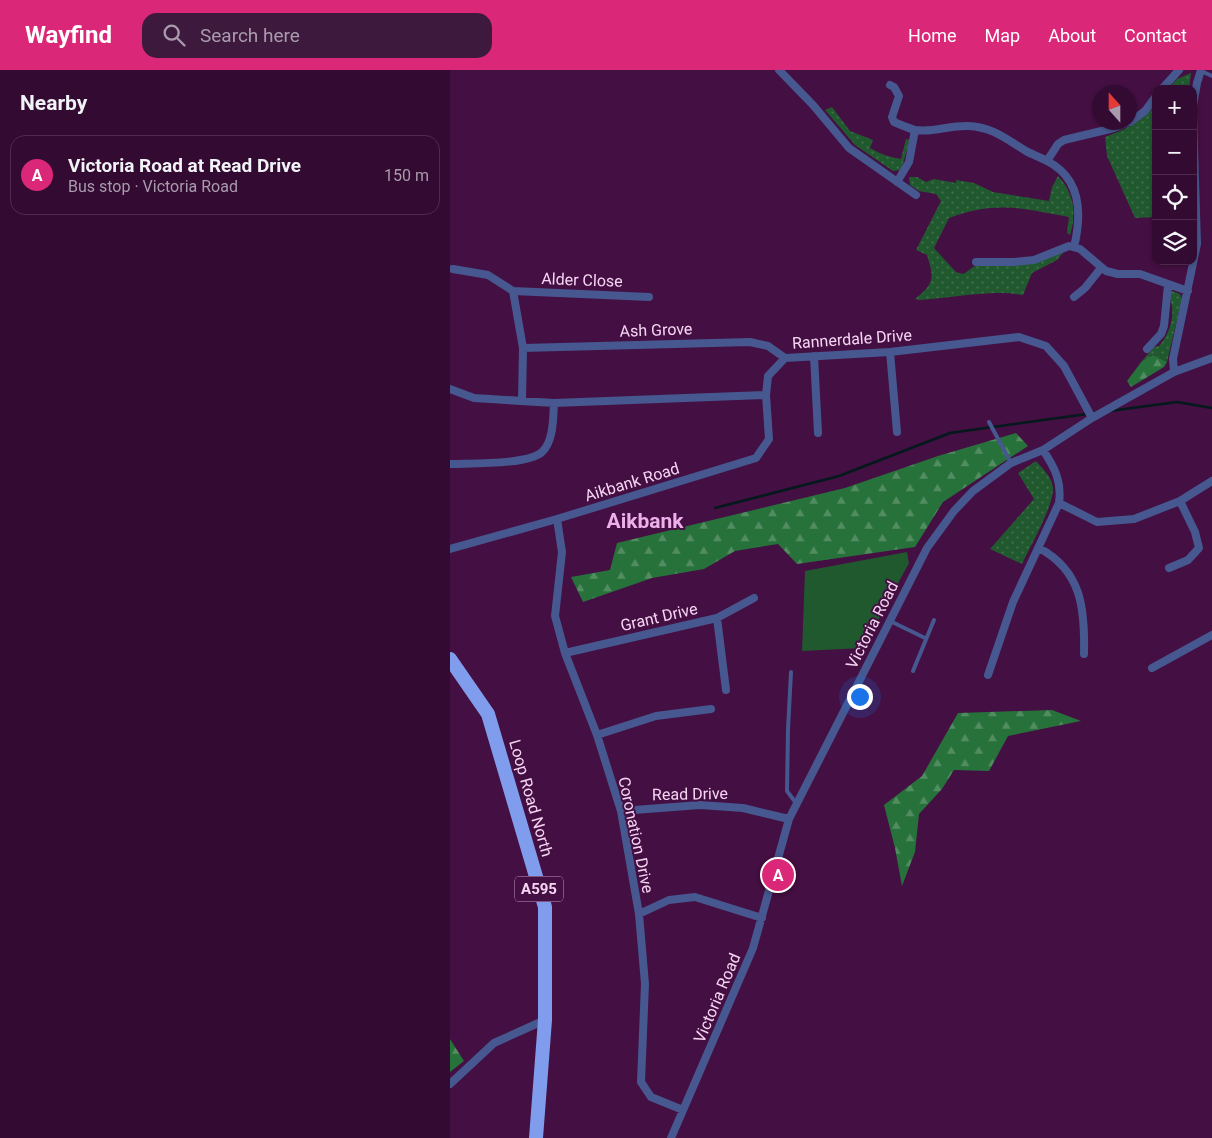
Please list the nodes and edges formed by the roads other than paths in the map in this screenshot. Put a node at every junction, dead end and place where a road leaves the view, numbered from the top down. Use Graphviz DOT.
graph roads {
  1 [pos="779,70"];
  2 [pos="1179,70"];
  3 [pos="1201,71"];
  4 [pos="1212,76"];
  5 [pos="890,85"];
  6 [pos="1166,85"];
  7 [pos="1197,88"];
  8 [pos="1152,101"];
  9 [pos="1137,116"];
  10 [pos="915,130"];
  11 [pos="1106,130"];
  12 [pos="1193,130"];
  13 [pos="1048,161"];
  14 [pos="897,182"];
  15 [pos="916,195"];
  16 [pos="1074,247"];
  17 [pos="976,262"];
  18 [pos="1101,268"];
  19 [pos="453,269"];
  20 [pos="1168,286"];
  21 [pos="513,291"];
  22 [pos="1188,291"];
  23 [pos="649,297"];
  24 [pos="1074,297"];
  25 [pos="523,348"];
  26 [pos="1147,349"];
  27 [pos="890,352"];
  28 [pos="814,356"];
  29 [pos="785,358"];
  30 [pos="1212,358"];
  31 [pos="1174,372"];
  32 [pos="450,389"];
  33 [pos="766,395"];
  34 [pos="522,401"];
  35 [pos="554,403"];
  36 [pos="1092,418"];
  37 [pos="989,422"];
  38 [pos="897,432"];
  39 [pos="818,433"];
  40 [pos="1043,450"];
  41 [pos="1011,463"];
  42 [pos="450,464"];
  43 [pos="1212,481"];
  44 [pos="1180,501"];
  45 [pos="1059,504"];
  46 [pos="557,519"];
  47 [pos="1039,548"];
  48 [pos="450,549"];
  49 [pos="1169,568"];
  50 [pos="754,598"];
  51 [pos="716,618"];
  52 [pos="934,620"];
  53 [pos="890,621"];
  54 [pos="1212,635"];
  55 [pos="925,638"];
  56 [pos="565,653"];
  57 [pos="1084,654"];
  58 [pos="450,659"];
  59 [pos="1152,668"];
  60 [pos="913,671"];
  61 [pos="792,672"];
  62 [pos="988,675"];
  63 [pos="726,690"];
  64 [pos="711,709"];
  65 [pos="597,735"];
  66 [pos="796,803"];
  67 [pos="621,811"];
  68 [pos="789,819"];
  69 [pos="639,914"];
  70 [pos="762,918"];
  71 [pos="545,1020"];
  72 [pos="450,1084"];
  73 [pos="683,1110"];
  74 [pos="536,1138"];
  75 [pos="671,1138"];
  1 -- 14 [label="street"];
  2 -- 6 [label="street"];
  3 -- 4 [label="lane"];
  3 -- 7 [label="street"];
  5 -- 10 [label="street"];
  8 -- 9 [label="street"];
  10 -- 13 [label="street"];
  10 -- 14 [label="street"];
  11 -- 13 [label="street"];
  12 -- 22 [label="street"];
  13 -- 16 [label="street"];
  14 -- 15 [label="street"];
  16 -- 17 [label="street"];
  16 -- 18 [label="street"];
  18 -- 20 [label="street"];
  18 -- 24 [label="street"];
  19 -- 21 [label="street"];
  20 -- 22 [label="street"];
  20 -- 26 [label="street"];
  21 -- 23 [label="street, Alder Close"];
  21 -- 25 [label="street"];
  22 -- 31 [label="street"];
  25 -- 29 [label="street, Ash Grove"];
  25 -- 34 [label="street"];
  27 -- 28 [label="street, Rannerdale Drive"];
  27 -- 36 [label="street, Rannerdale Drive"];
  27 -- 38 [label="street"];
  28 -- 29 [label="street, Rannerdale Drive"];
  28 -- 39 [label="street"];
  29 -- 33 [label="street, Rannerdale Drive"];
  30 -- 31 [label="street, Victoria Road"];
  31 -- 36 [label="street, Victoria Road"];
  32 -- 34 [label="street"];
  33 -- 35 [label="street"];
  33 -- 46 [label="street, Aikbank Road"];
  34 -- 35 [label="street"];
  35 -- 42 [label="street"];
  36 -- 40 [label="street, Victoria Road"];
  37 -- 41 [label="lane"];
  40 -- 41 [label="street, Victoria Road"];
  40 -- 45 [label="street"];
  41 -- 53 [label="street, Victoria Road"];
  43 -- 44 [label="street"];
  44 -- 45 [label="street"];
  44 -- 49 [label="street"];
  45 -- 47 [label="street"];
  46 -- 48 [label="street, Aikbank Road"];
  46 -- 56 [label="street, Coronation Drive"];
  47 -- 57 [label="street"];
  47 -- 62 [label="street"];
  50 -- 51 [label="street, Grant Drive"];
  51 -- 56 [label="street, Grant Drive"];
  51 -- 63 [label="street"];
  52 -- 55 [label="lane"];
  53 -- 55 [label="lane"];
  53 -- 66 [label="street, Victoria Road"];
  54 -- 59 [label="street"];
  55 -- 60 [label="lane"];
  56 -- 65 [label="street, Coronation Drive"];
  58 -- 71 [label="highway, Loop Road North / A595"];
  61 -- 66 [label="lane"];
  64 -- 65 [label="street"];
  65 -- 67 [label="street, Coronation Drive"];
  66 -- 68 [label="street, Victoria Road"];
  67 -- 68 [label="street, Read Drive"];
  67 -- 69 [label="street, Coronation Drive"];
  68 -- 70 [label="street, Victoria Road"];
  69 -- 70 [label="street"];
  69 -- 73 [label="street, Coronation Drive"];
  70 -- 73 [label="street, Victoria Road"];
  71 -- 72 [label="street"];
  71 -- 74 [label="highway, Loop Road North / A595"];
  73 -- 75 [label="street, Victoria Road"];
}
